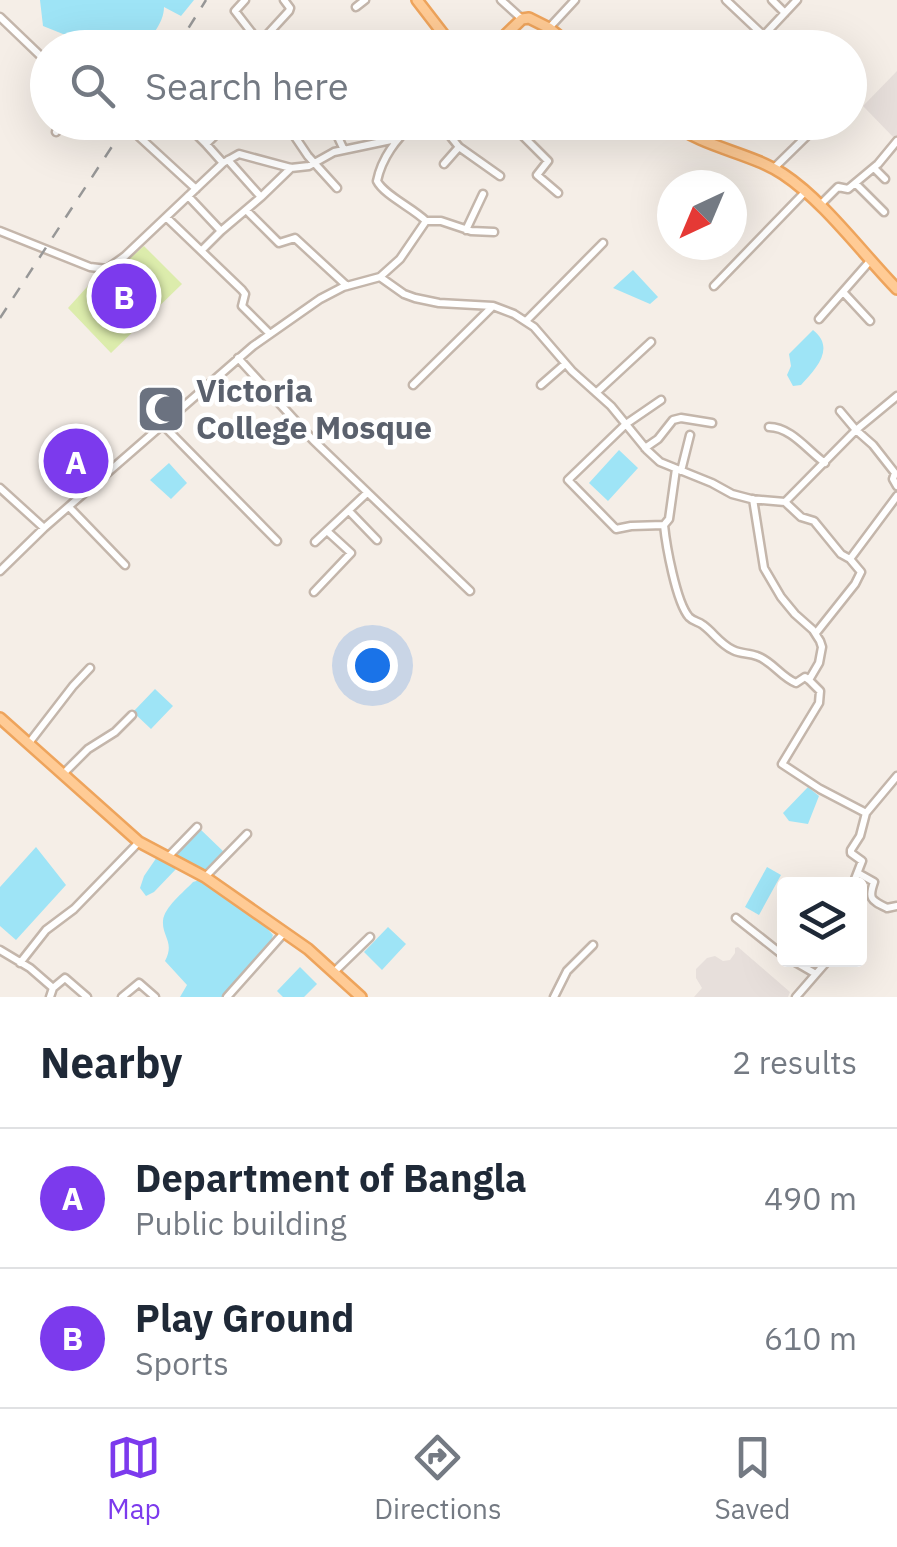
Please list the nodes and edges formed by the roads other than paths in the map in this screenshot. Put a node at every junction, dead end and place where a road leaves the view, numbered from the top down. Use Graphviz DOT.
graph roads {
  1 [pos="246,0"];
  2 [pos="284,0"];
  3 [pos="365,0"];
  4 [pos="417,0"];
  5 [pos="501,0"];
  6 [pos="575,0"];
  7 [pos="726,0"];
  8 [pos="772,0"];
  9 [pos="797,0"];
  10 [pos="356,6"];
  11 [pos="785,13"];
  12 [pos="0,16"];
  13 [pos="522,19"];
  14 [pos="549,28"];
  15 [pos="247,30"];
  16 [pos="271,30"];
  17 [pos="440,30"];
  18 [pos="511,30"];
  19 [pos="552,30"];
  20 [pos="758,30"];
  21 [pos="768,30"];
  22 [pos="30,45"];
  23 [pos="143,140"];
  24 [pos="202,140"];
  25 [pos="210,140"];
  26 [pos="298,140"];
  27 [pos="339,140"];
  28 [pos="393,140"];
  29 [pos="453,140"];
  30 [pos="527,140"];
  31 [pos="711,140"];
  32 [pos="803,140"];
  33 [pos="897,141"];
  34 [pos="206,144"];
  35 [pos="459,147"];
  36 [pos="344,150"];
  37 [pos="226,161"];
  38 [pos="315,162"];
  39 [pos="444,164"];
  40 [pos="291,168"];
  41 [pos="874,168"];
  42 [pos="774,169"];
  43 [pos="500,176"];
  44 [pos="885,179"];
  45 [pos="856,184"];
  46 [pos="337,188"];
  47 [pos="196,189"];
  48 [pos="805,192"];
  49 [pos="558,193"];
  50 [pos="483,194"];
  51 [pos="188,196"];
  52 [pos="262,196"];
  53 [pos="819,206"];
  54 [pos="247,211"];
  55 [pos="884,212"];
  56 [pos="166,217"];
  57 [pos="426,221"];
  58 [pos="466,230"];
  59 [pos="221,232"];
  60 [pos="494,232"];
  61 [pos="1,233"];
  62 [pos="603,243"];
  63 [pos="202,250"];
  64 [pos="870,261"];
  65 [pos="380,277"];
  66 [pos="346,286"];
  67 [pos="714,286"];
  68 [pos="897,289"];
  69 [pos="844,293"];
  70 [pos="493,306"];
  71 [pos="819,320"];
  72 [pos="526,321"];
  73 [pos="870,321"];
  74 [pos="270,334"];
  75 [pos="651,342"];
  76 [pos="238,358"];
  77 [pos="565,364"];
  78 [pos="413,385"];
  79 [pos="541,385"];
  80 [pos="597,392"];
  81 [pos="897,396"];
  82 [pos="661,400"];
  83 [pos="840,411"];
  84 [pos="712,423"];
  85 [pos="626,424"];
  86 [pos="162,425"];
  87 [pos="769,427"];
  88 [pos="856,430"];
  89 [pos="690,434"];
  90 [pos="645,448"];
  91 [pos="825,463"];
  92 [pos="678,470"];
  93 [pos="896,472"];
  94 [pos="897,486"];
  95 [pos="0,488"];
  96 [pos="368,492"];
  97 [pos="897,496"];
  98 [pos="753,499"];
  99 [pos="785,502"];
  100 [pos="69,507"];
  101 [pos="348,511"];
  102 [pos="664,525"];
  103 [pos="44,528"];
  104 [pos="328,531"];
  105 [pos="377,540"];
  106 [pos="278,541"];
  107 [pos="316,542"];
  108 [pos="850,559"];
  109 [pos="125,566"];
  110 [pos="0,571"];
  111 [pos="470,591"];
  112 [pos="314,592"];
  113 [pos="816,633"];
  114 [pos="90,668"];
  115 [pos="809,680"];
  116 [pos="132,715"];
  117 [pos="0,718"];
  118 [pos="29,743"];
  119 [pos="63,774"];
  120 [pos="897,776"];
  121 [pos="866,813"];
  122 [pos="196,827"];
  123 [pos="247,834"];
  124 [pos="139,842"];
  125 [pos="168,857"];
  126 [pos="858,873"];
  127 [pos="205,877"];
  128 [pos="857,877"];
  129 [pos="897,906"];
  130 [pos="736,918"];
  131 [pos="284,934"];
  132 [pos="370,937"];
  133 [pos="593,945"];
  134 [pos="0,950"];
  135 [pos="777,950"];
  136 [pos="20,963"];
  137 [pos="804,967"];
  138 [pos="822,967"];
  139 [pos="333,973"];
  140 [pos="816,974"];
  141 [pos="53,988"];
  142 [pos="50,997"];
  143 [pos="87,997"];
  144 [pos="122,997"];
  145 [pos="155,997"];
  146 [pos="227,997"];
  147 [pos="360,997"];
  148 [pos="554,997"];
  149 [pos="796,997"];
  1 -- 15 [label="street"];
  2 -- 16 [label="street"];
  3 -- 10 [label="street"];
  4 -- 17 [label="main road"];
  5 -- 13 [label="street"];
  6 -- 14 [label="street"];
  7 -- 20 [label="street"];
  8 -- 11 [label="street"];
  9 -- 11 [label="street"];
  11 -- 21 [label="street"];
  12 -- 22 [label="street"];
  13 -- 14 [label="main road"];
  13 -- 18 [label="main road"];
  14 -- 19 [label="main road"];
  23 -- 47 [label="street"];
  24 -- 34 [label="street"];
  25 -- 34 [label="street"];
  26 -- 38 [label="street"];
  27 -- 36 [label="street"];
  28 -- 36 [label="street"];
  28 -- 57 [label="street"];
  29 -- 35 [label="street"];
  30 -- 49 [label="street"];
  31 -- 42 [label="main road"];
  32 -- 42 [label="street"];
  33 -- 41 [label="street"];
  34 -- 37 [label="street"];
  35 -- 39 [label="street"];
  35 -- 43 [label="street"];
  36 -- 38 [label="street"];
  37 -- 40 [label="street"];
  37 -- 47 [label="street"];
  37 -- 52 [label="street"];
  38 -- 40 [label="street"];
  38 -- 46 [label="street"];
  40 -- 52 [label="street"];
  41 -- 44 [label="street"];
  41 -- 45 [label="street"];
  42 -- 48 [label="main road"];
  45 -- 53 [label="street"];
  45 -- 55 [label="street"];
  47 -- 51 [label="street"];
  48 -- 53 [label="main road"];
  48 -- 67 [label="street"];
  50 -- 58 [label="street"];
  51 -- 56 [label="street"];
  51 -- 59 [label="street"];
  52 -- 54 [label="street"];
  53 -- 64 [label="main road"];
  54 -- 59 [label="street"];
  54 -- 66 [label="street"];
  56 -- 61 [label="street"];
  56 -- 63 [label="street"];
  57 -- 58 [label="street"];
  57 -- 65 [label="street"];
  58 -- 60 [label="street"];
  59 -- 63 [label="street"];
  62 -- 72 [label="street"];
  63 -- 74 [label="street"];
  64 -- 68 [label="main road"];
  64 -- 69 [label="street"];
  65 -- 66 [label="street"];
  65 -- 70 [label="street"];
  66 -- 74 [label="street"];
  69 -- 71 [label="street"];
  69 -- 73 [label="street"];
  70 -- 72 [label="street"];
  70 -- 78 [label="street"];
  72 -- 77 [label="street"];
  74 -- 76 [label="street"];
  75 -- 80 [label="street"];
  76 -- 86 [label="street"];
  76 -- 96 [label="street"];
  77 -- 79 [label="street"];
  77 -- 80 [label="street"];
  80 -- 85 [label="street"];
  81 -- 88 [label="street"];
  82 -- 85 [label="street"];
  83 -- 88 [label="street"];
  84 -- 90 [label="street"];
  85 -- 90 [label="street"];
  85 -- 102 [label="street"];
  86 -- 100 [label="street"];
  86 -- 106 [label="street"];
  87 -- 91 [label="street"];
  88 -- 91 [label="street"];
  88 -- 93 [label="street"];
  89 -- 92 [label="street"];
  90 -- 92 [label="street"];
  91 -- 99 [label="street"];
  92 -- 98 [label="street"];
  92 -- 102 [label="street"];
  93 -- 94 [label="street"];
  95 -- 103 [label="street"];
  96 -- 101 [label="street"];
  96 -- 111 [label="street"];
  97 -- 108 [label="street"];
  98 -- 99 [label="street"];
  98 -- 113 [label="street"];
  99 -- 108 [label="street"];
  100 -- 103 [label="street"];
  100 -- 109 [label="street"];
  101 -- 104 [label="street"];
  101 -- 105 [label="street"];
  102 -- 115 [label="street"];
  103 -- 110 [label="street"];
  104 -- 107 [label="street"];
  104 -- 112 [label="street"];
  108 -- 113 [label="street"];
  113 -- 115 [label="street"];
  114 -- 118 [label="street"];
  115 -- 121 [label="street"];
  116 -- 119 [label="street"];
  117 -- 118 [label="main road"];
  118 -- 119 [label="main road"];
  119 -- 124 [label="main road"];
  120 -- 121 [label="street"];
  121 -- 126 [label="street"];
  122 -- 125 [label="street"];
  123 -- 127 [label="street"];
  124 -- 125 [label="main road"];
  124 -- 136 [label="street"];
  125 -- 127 [label="main road"];
  126 -- 128 [label="street"];
  126 -- 129 [label="street"];
  127 -- 131 [label="main road"];
  130 -- 135 [label="street"];
  131 -- 139 [label="main road"];
  131 -- 146 [label="street"];
  132 -- 139 [label="street"];
  133 -- 148 [label="street"];
  134 -- 136 [label="street"];
  136 -- 141 [label="street"];
  137 -- 140 [label="street"];
  138 -- 140 [label="street"];
  139 -- 147 [label="main road"];
  140 -- 149 [label="street"];
  141 -- 142 [label="street"];
  141 -- 143 [label="street"];
  144 -- 145 [label="street"];
}
